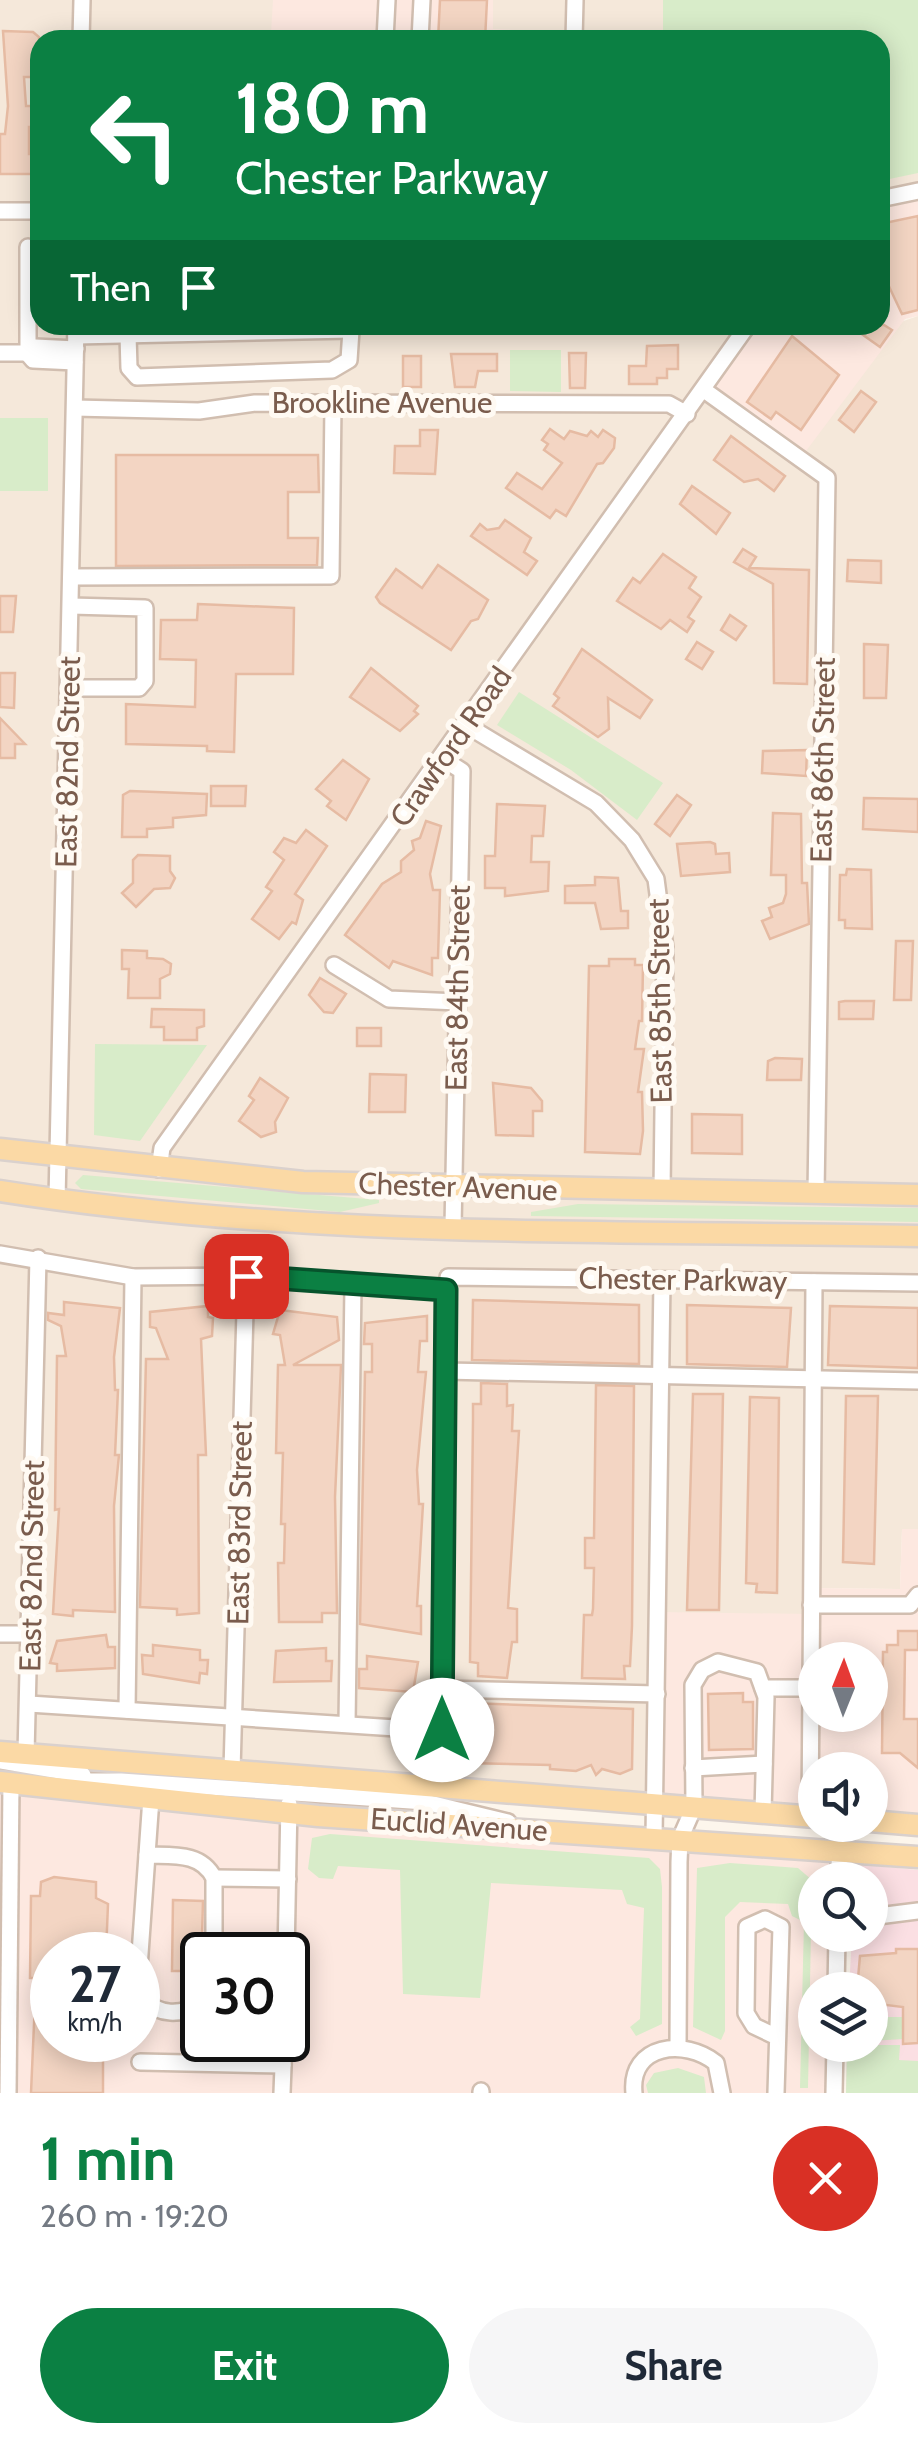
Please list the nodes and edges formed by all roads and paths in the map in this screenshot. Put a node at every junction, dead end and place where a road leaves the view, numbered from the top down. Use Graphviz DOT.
graph roads {
  1 [pos="82,0"];
  2 [pos="387,0"];
  3 [pos="422,0"];
  4 [pos="575,0"];
  5 [pos="81,30"];
  6 [pos="386,30"];
  7 [pos="420,30"];
  8 [pos="574,30"];
  9 [pos="918,191"];
  10 [pos="890,197"];
  11 [pos="0,211"];
  12 [pos="30,211"];
  13 [pos="28,247"];
  14 [pos="153,335"];
  15 [pos="350,335"];
  16 [pos="741,335"];
  17 [pos="128,336"];
  18 [pos="76,343"];
  19 [pos="27,351"];
  20 [pos="0,353"];
  21 [pos="704,390"];
  22 [pos="333,403"];
  23 [pos="74,408"];
  24 [pos="687,414"];
  25 [pos="72,577"];
  26 [pos="71,606"];
  27 [pos="70,688"];
  28 [pos="466,725"];
  29 [pos="444,759"];
  30 [pos="334,965"];
  31 [pos="458,1002"];
  32 [pos="0,1149"];
  33 [pos="61,1157"];
  34 [pos="159,1170"];
  35 [pos="453,1189"];
  36 [pos="0,1191"];
  37 [pos="662,1192"];
  38 [pos="816,1193"];
  39 [pos="918,1195"];
  40 [pos="57,1200"];
  41 [pos="453,1228"];
  42 [pos="918,1236"];
  43 [pos="0,1254"];
  44 [pos="38,1258"];
  45 [pos="246,1276"];
  46 [pos="133,1277"];
  47 [pos="662,1280"];
  48 [pos="814,1282"];
  49 [pos="918,1282"];
  50 [pos="447,1283"];
  51 [pos="353,1285"];
  52 [pos="445,1370"];
  53 [pos="661,1377"];
  54 [pos="813,1378"];
  55 [pos="918,1382"];
  56 [pos="918,1596"];
  57 [pos="812,1605"];
  58 [pos="0,1634"];
  59 [pos="30,1634"];
  60 [pos="811,1642"];
  61 [pos="763,1688"];
  62 [pos="798,1688"];
  63 [pos="442,1689"];
  64 [pos="657,1694"];
  65 [pos="29,1704"];
  66 [pos="127,1710"];
  67 [pos="236,1717"];
  68 [pos="347,1724"];
  69 [pos="442,1730"];
  70 [pos="0,1752"];
  71 [pos="26,1754"];
  72 [pos="0,1761"];
  73 [pos="764,1764"];
  74 [pos="693,1768"];
  75 [pos="232,1770"];
  76 [pos="122,1781"];
  77 [pos="4,1782"];
  78 [pos="443,1787"];
  79 [pos="489,1791"];
  80 [pos="290,1793"];
  81 [pos="150,1798"];
  82 [pos="425,1802"];
  83 [pos="655,1804"];
  84 [pos="694,1807"];
  85 [pos="762,1813"];
  86 [pos="798,1816"];
  87 [pos="5,1820"];
  88 [pos="888,1823"];
  89 [pos="918,1825"];
  90 [pos="546,1830"];
  91 [pos="654,1837"];
  92 [pos="680,1839"];
  93 [pos="840,1851"];
  94 [pos="147,1854"];
  95 [pos="918,1857"];
  96 [pos="839,1862"];
  97 [pos="214,1878"];
  98 [pos="288,1879"];
  99 [pos="918,1911"];
  100 [pos="888,1915"];
  101 [pos="142,1932"];
  102 [pos="214,1932"];
  103 [pos="287,1932"];
  104 [pos="4,1974"];
  105 [pos="777,2037"];
  106 [pos="678,2048"];
  107 [pos="140,2062"];
  108 [pos="283,2062"];
  109 [pos="835,2062"];
  110 [pos="283,2065"];
  111 [pos="8,2093"];
  112 [pos="282,2093"];
  113 [pos="634,2093"];
  114 [pos="723,2093"];
  115 [pos="776,2093"];
  116 [pos="834,2093"];
  1 -- 5 [label="street"];
  2 -- 6 [label="street"];
  3 -- 7 [label="street"];
  4 -- 8 [label="street"];
  9 -- 10 [label="street"];
  11 -- 12 [label="street"];
  13 -- 19 [label="street"];
  14 -- 17 [label="street"];
  15 -- 17 [label="street"];
  16 -- 21 [label="street, Crawford Road"];
  17 -- 18 [label="street"];
  18 -- 19 [label="street"];
  18 -- 23 [label="street, East 82nd Street"];
  19 -- 20 [label="street"];
  21 -- 24 [label="street, Crawford Road"];
  21 -- 38 [label="street, East 86th Street"];
  22 -- 23 [label="street, Brookline Avenue"];
  22 -- 24 [label="street, Brookline Avenue"];
  22 -- 25 [label="street"];
  23 -- 25 [label="street, East 82nd Street"];
  24 -- 28 [label="street, Crawford Road"];
  25 -- 26 [label="street, East 82nd Street"];
  26 -- 27 [label="street, East 82nd Street"];
  26 -- 27 [label="street"];
  27 -- 33 [label="street, East 82nd Street"];
  28 -- 29 [label="street, Crawford Road"];
  28 -- 37 [label="street, East 85th Street"];
  29 -- 31 [label="street, East 84th Street"];
  29 -- 34 [label="street, Crawford Road"];
  30 -- 31 [label="street"];
  31 -- 35 [label="street, East 84th Street"];
  32 -- 33 [label="main road, Chester Avenue"];
  33 -- 34 [label="main road, Chester Avenue"];
  33 -- 40 [label="street, East 82nd Street"];
  34 -- 35 [label="main road, Chester Avenue"];
  35 -- 37 [label="main road, Chester Avenue"];
  35 -- 41 [label="street, East 84th Street"];
  36 -- 40 [label="main road, Chester Avenue"];
  37 -- 38 [label="main road, Chester Avenue"];
  38 -- 39 [label="main road, Chester Avenue"];
  40 -- 41 [label="main road, Chester Avenue"];
  41 -- 42 [label="main road, Chester Avenue"];
  43 -- 44 [label="street, Chester Parkway"];
  44 -- 46 [label="street, Chester Parkway"];
  44 -- 59 [label="street, East 82nd Street"];
  45 -- 46 [label="street, Chester Parkway"];
  45 -- 51 [label="street, Chester Parkway"];
  45 -- 67 [label="street, East 83rd Street"];
  46 -- 66 [label="street"];
  47 -- 48 [label="street, Chester Parkway"];
  47 -- 50 [label="street, Chester Parkway"];
  47 -- 53 [label="street"];
  48 -- 49 [label="street, Chester Parkway"];
  48 -- 54 [label="street"];
  50 -- 51 [label="street, Chester Parkway"];
  50 -- 52 [label="street"];
  51 -- 68 [label="street"];
  52 -- 53 [label="street"];
  52 -- 63 [label="street"];
  53 -- 54 [label="street"];
  53 -- 64 [label="street"];
  54 -- 55 [label="street"];
  54 -- 57 [label="street"];
  56 -- 57 [label="street"];
  57 -- 60 [label="street"];
  58 -- 59 [label="street"];
  59 -- 65 [label="street, East 82nd Street"];
  61 -- 62 [label="street"];
  61 -- 73 [label="street"];
  61 -- 74 [label="street"];
  63 -- 64 [label="street"];
  63 -- 69 [label="street"];
  64 -- 83 [label="street"];
  65 -- 66 [label="street"];
  65 -- 71 [label="street, East 82nd Street"];
  66 -- 67 [label="street"];
  67 -- 68 [label="street"];
  67 -- 75 [label="street, East 83rd Street"];
  68 -- 69 [label="street"];
  69 -- 78 [label="street"];
  70 -- 71 [label="main road, Euclid Avenue"];
  71 -- 75 [label="main road, Euclid Avenue"];
  72 -- 76 [label="street"];
  73 -- 74 [label="street"];
  73 -- 85 [label="street"];
  74 -- 84 [label="street"];
  75 -- 80 [label="main road, Euclid Avenue"];
  76 -- 77 [label="street"];
  76 -- 80 [label="street"];
  77 -- 81 [label="main road, Euclid Avenue"];
  77 -- 87 [label="street"];
  78 -- 79 [label="main road, Euclid Avenue"];
  78 -- 80 [label="main road, Euclid Avenue"];
  79 -- 82 [label="street"];
  79 -- 83 [label="main road, Euclid Avenue"];
  80 -- 81 [label="main road, Euclid Avenue"];
  80 -- 82 [label="street"];
  80 -- 90 [label="main road, Euclid Avenue"];
  80 -- 98 [label="street"];
  81 -- 94 [label="street"];
  82 -- 90 [label="street"];
  83 -- 84 [label="main road, Euclid Avenue"];
  83 -- 91 [label="street"];
  84 -- 85 [label="main road, Euclid Avenue"];
  84 -- 92 [label="street"];
  85 -- 86 [label="main road, Euclid Avenue"];
  87 -- 104 [label="street"];
  88 -- 89 [label="main road"];
  90 -- 91 [label="main road, Euclid Avenue"];
  91 -- 92 [label="main road, Euclid Avenue"];
  92 -- 93 [label="main road, Euclid Avenue"];
  92 -- 106 [label="street"];
  93 -- 95 [label="main road, Euclid Avenue"];
  93 -- 96 [label="street"];
  94 -- 97 [label="street"];
  94 -- 101 [label="street"];
  97 -- 98 [label="street"];
  97 -- 102 [label="street"];
  98 -- 103 [label="street"];
  99 -- 100 [label="street"];
  104 -- 111 [label="street"];
  105 -- 105 [label="street"];
  105 -- 115 [label="street"];
  106 -- 113 [label="street"];
  106 -- 114 [label="street"];
  107 -- 110 [label="street"];
  108 -- 110 [label="street"];
  109 -- 116 [label="street"];
  110 -- 112 [label="street"];
}
